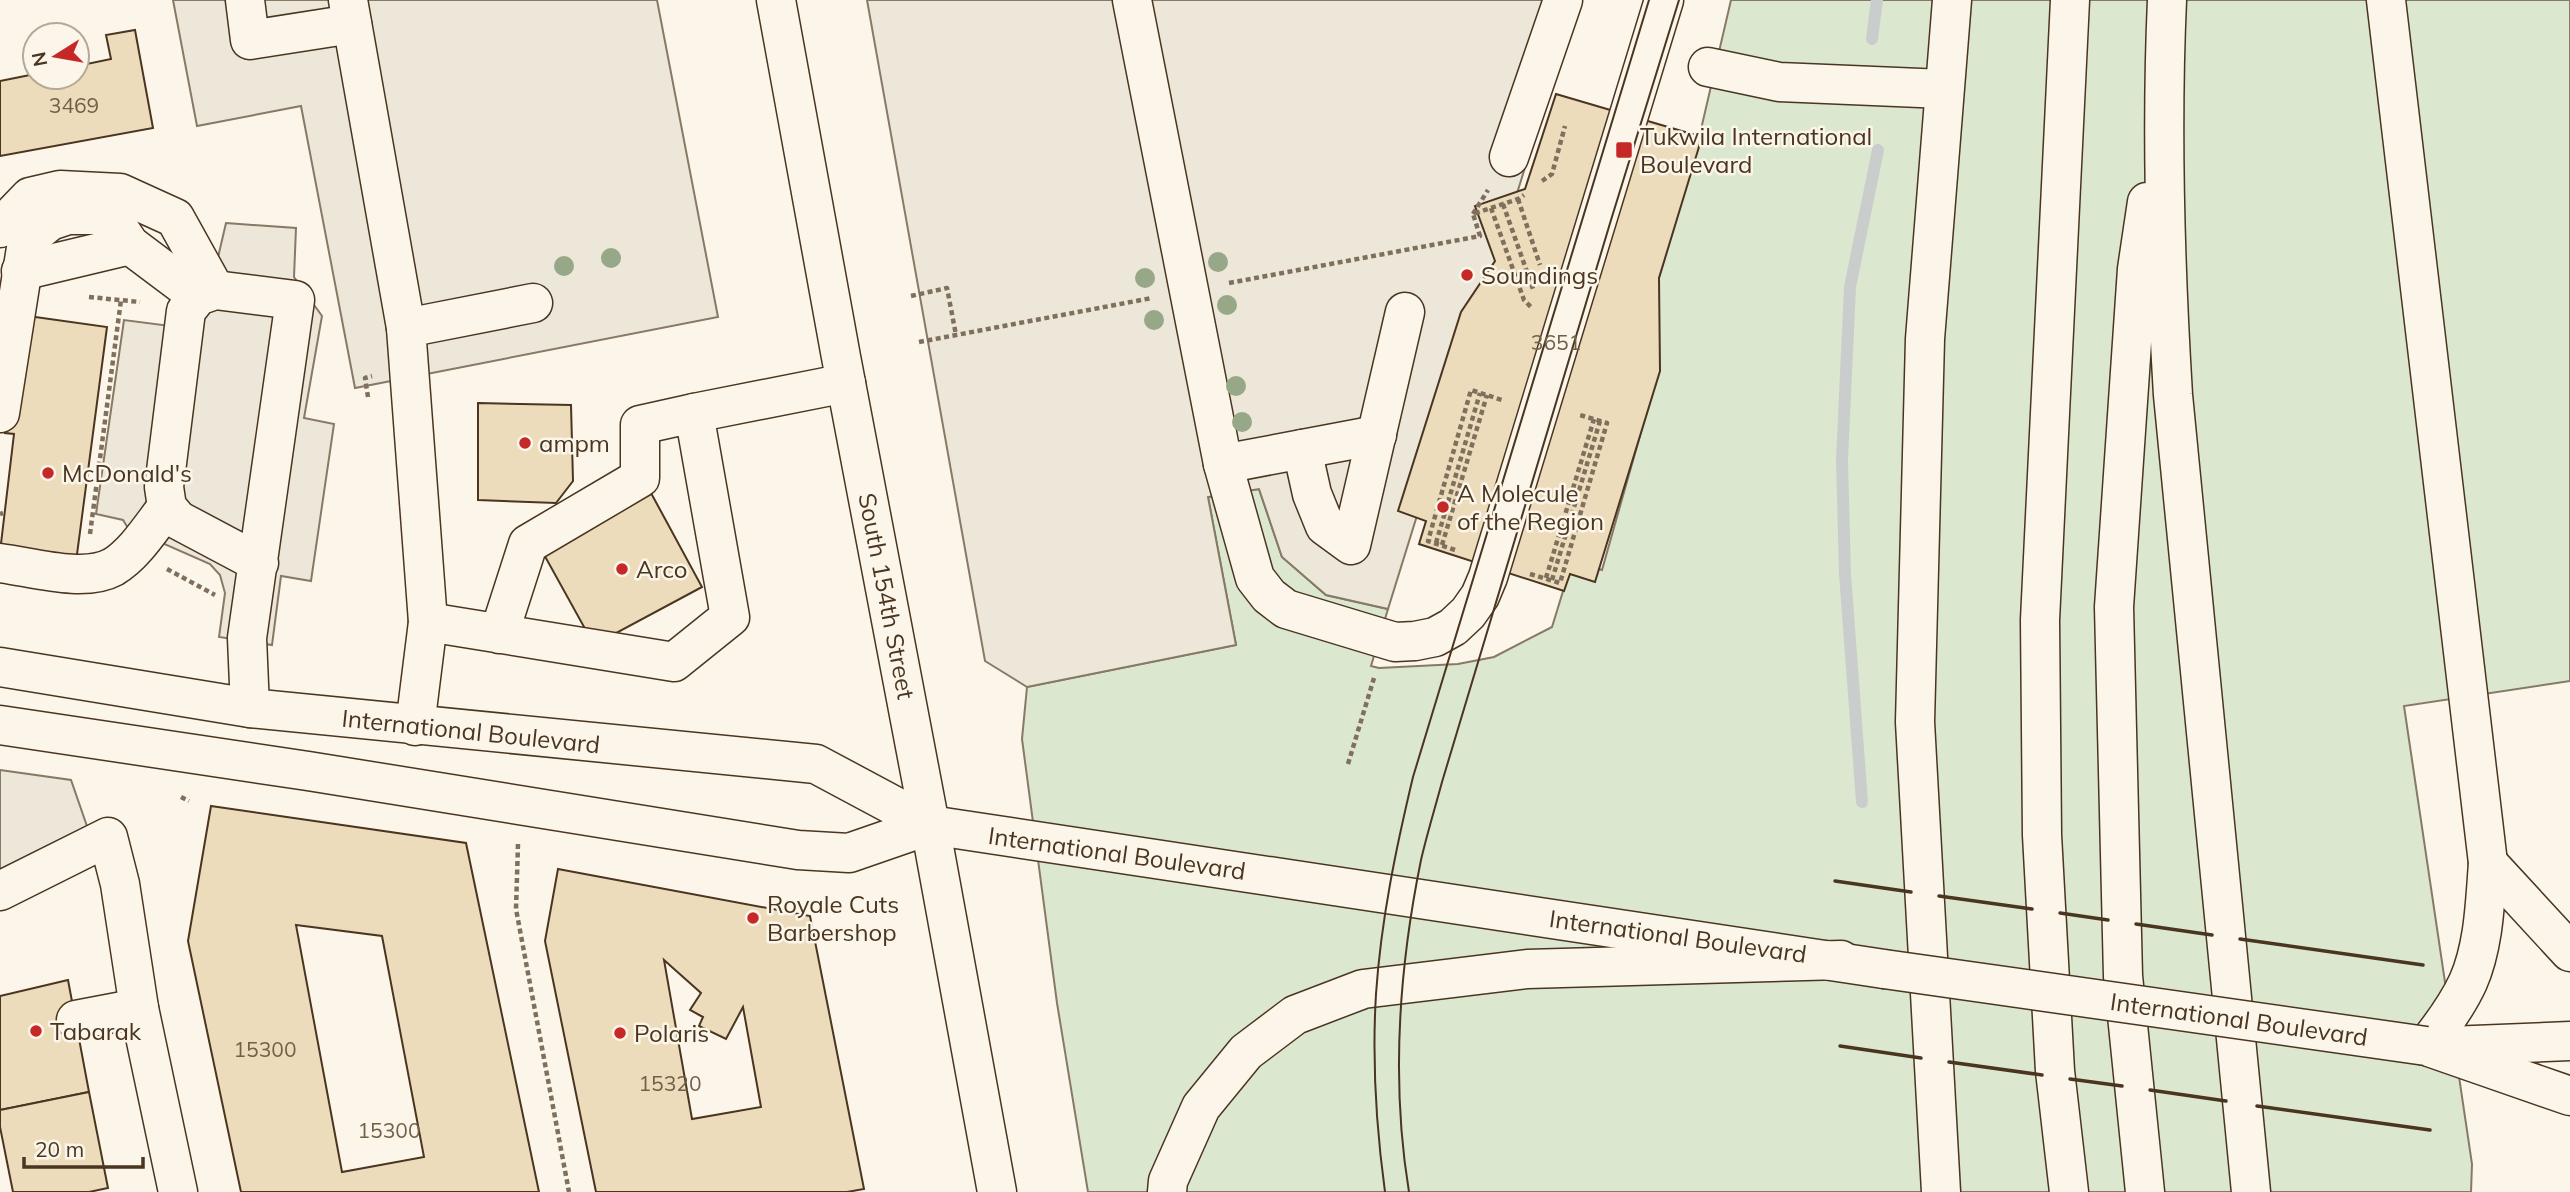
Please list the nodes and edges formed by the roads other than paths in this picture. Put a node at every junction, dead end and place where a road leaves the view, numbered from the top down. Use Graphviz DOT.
graph roads {
  1 [pos="245,0"];
  2 [pos="776,0"];
  3 [pos="1132,0"];
  4 [pos="1563,0"];
  5 [pos="1664,0"];
  6 [pos="1952,0"];
  7 [pos="2070,0"];
  8 [pos="2167,0"];
  9 [pos="2386,0"];
  10 [pos="350,12"];
  11 [pos="1708,67"];
  12 [pos="1944,89"];
  13 [pos="2163,92"];
  14 [pos="1509,157"];
  15 [pos="0,228"];
  16 [pos="207,293"];
  17 [pos="533,303"];
  18 [pos="1405,312"];
  19 [pos="406,328"];
  20 [pos="846,383"];
  21 [pos="0,413"];
  22 [pos="694,413"];
  23 [pos="1377,435"];
  24 [pos="1302,449"];
  25 [pos="1223,464"];
  26 [pos="167,507"];
  27 [pos="0,563"];
  28 [pos="258,563"];
  29 [pos="428,622"];
  30 [pos="499,634"];
  31 [pos="0,667"];
  32 [pos="250,708"];
  33 [pos="0,725"];
  34 [pos="415,726"];
  35 [pos="930,825"];
  36 [pos="2488,863"];
  37 [pos="0,891"];
  38 [pos="2570,952"];
  39 [pos="1841,960"];
  40 [pos="139,1008"];
  41 [pos="76,1020"];
  42 [pos="2570,1041"];
  43 [pos="2426,1046"];
  44 [pos="2570,1096"];
  45 [pos="1941,1174"];
  46 [pos="178,1192"];
  47 [pos="997,1192"];
  48 [pos="1167,1192"];
  49 [pos="1930,1192"];
  50 [pos="2069,1192"];
  51 [pos="2145,1192"];
  52 [pos="2251,1192"];
  1 -- 10 [label="main road"];
  2 -- 20 [label="main road, South 154th Street"];
  3 -- 25 [label="main road"];
  4 -- 14 [label="main road"];
  5 -- 25 [label="main road"];
  6 -- 12 [label="main road"];
  7 -- 50 [label="main road"];
  8 -- 13 [label="main road"];
  9 -- 36 [label="main road"];
  10 -- 19 [label="main road"];
  11 -- 12 [label="main road"];
  12 -- 45 [label="main road"];
  13 -- 51 [label="main road"];
  13 -- 52 [label="main road"];
  15 -- 16 [label="main road"];
  16 -- 21 [label="main road"];
  16 -- 26 [label="main road"];
  16 -- 28 [label="main road"];
  17 -- 19 [label="main road"];
  18 -- 23 [label="main road"];
  19 -- 29 [label="main road"];
  20 -- 22 [label="main road"];
  20 -- 35 [label="main road, South 154th Street"];
  22 -- 30 [label="main road"];
  22 -- 30 [label="main road"];
  23 -- 24 [label="main road"];
  23 -- 24 [label="main road"];
  24 -- 25 [label="main road"];
  26 -- 27 [label="main road"];
  26 -- 28 [label="main road"];
  28 -- 32 [label="main road"];
  29 -- 30 [label="main road"];
  29 -- 34 [label="main road"];
  31 -- 32 [label="main road, International Boulevard"];
  32 -- 34 [label="main road, International Boulevard"];
  33 -- 35 [label="main road, International Boulevard"];
  34 -- 35 [label="main road, International Boulevard"];
  35 -- 39 [label="main road, International Boulevard"];
  35 -- 47 [label="main road, South 154th Street"];
  36 -- 38 [label="main road"];
  36 -- 43 [label="main road"];
  37 -- 40 [label="main road"];
  39 -- 43 [label="main road, International Boulevard, bridge"];
  39 -- 48 [label="main road"];
  40 -- 41 [label="main road"];
  40 -- 46 [label="main road"];
  42 -- 43 [label="main road, International Boulevard"];
  43 -- 44 [label="main road, International Boulevard"];
  45 -- 49 [label="main road"];
}
